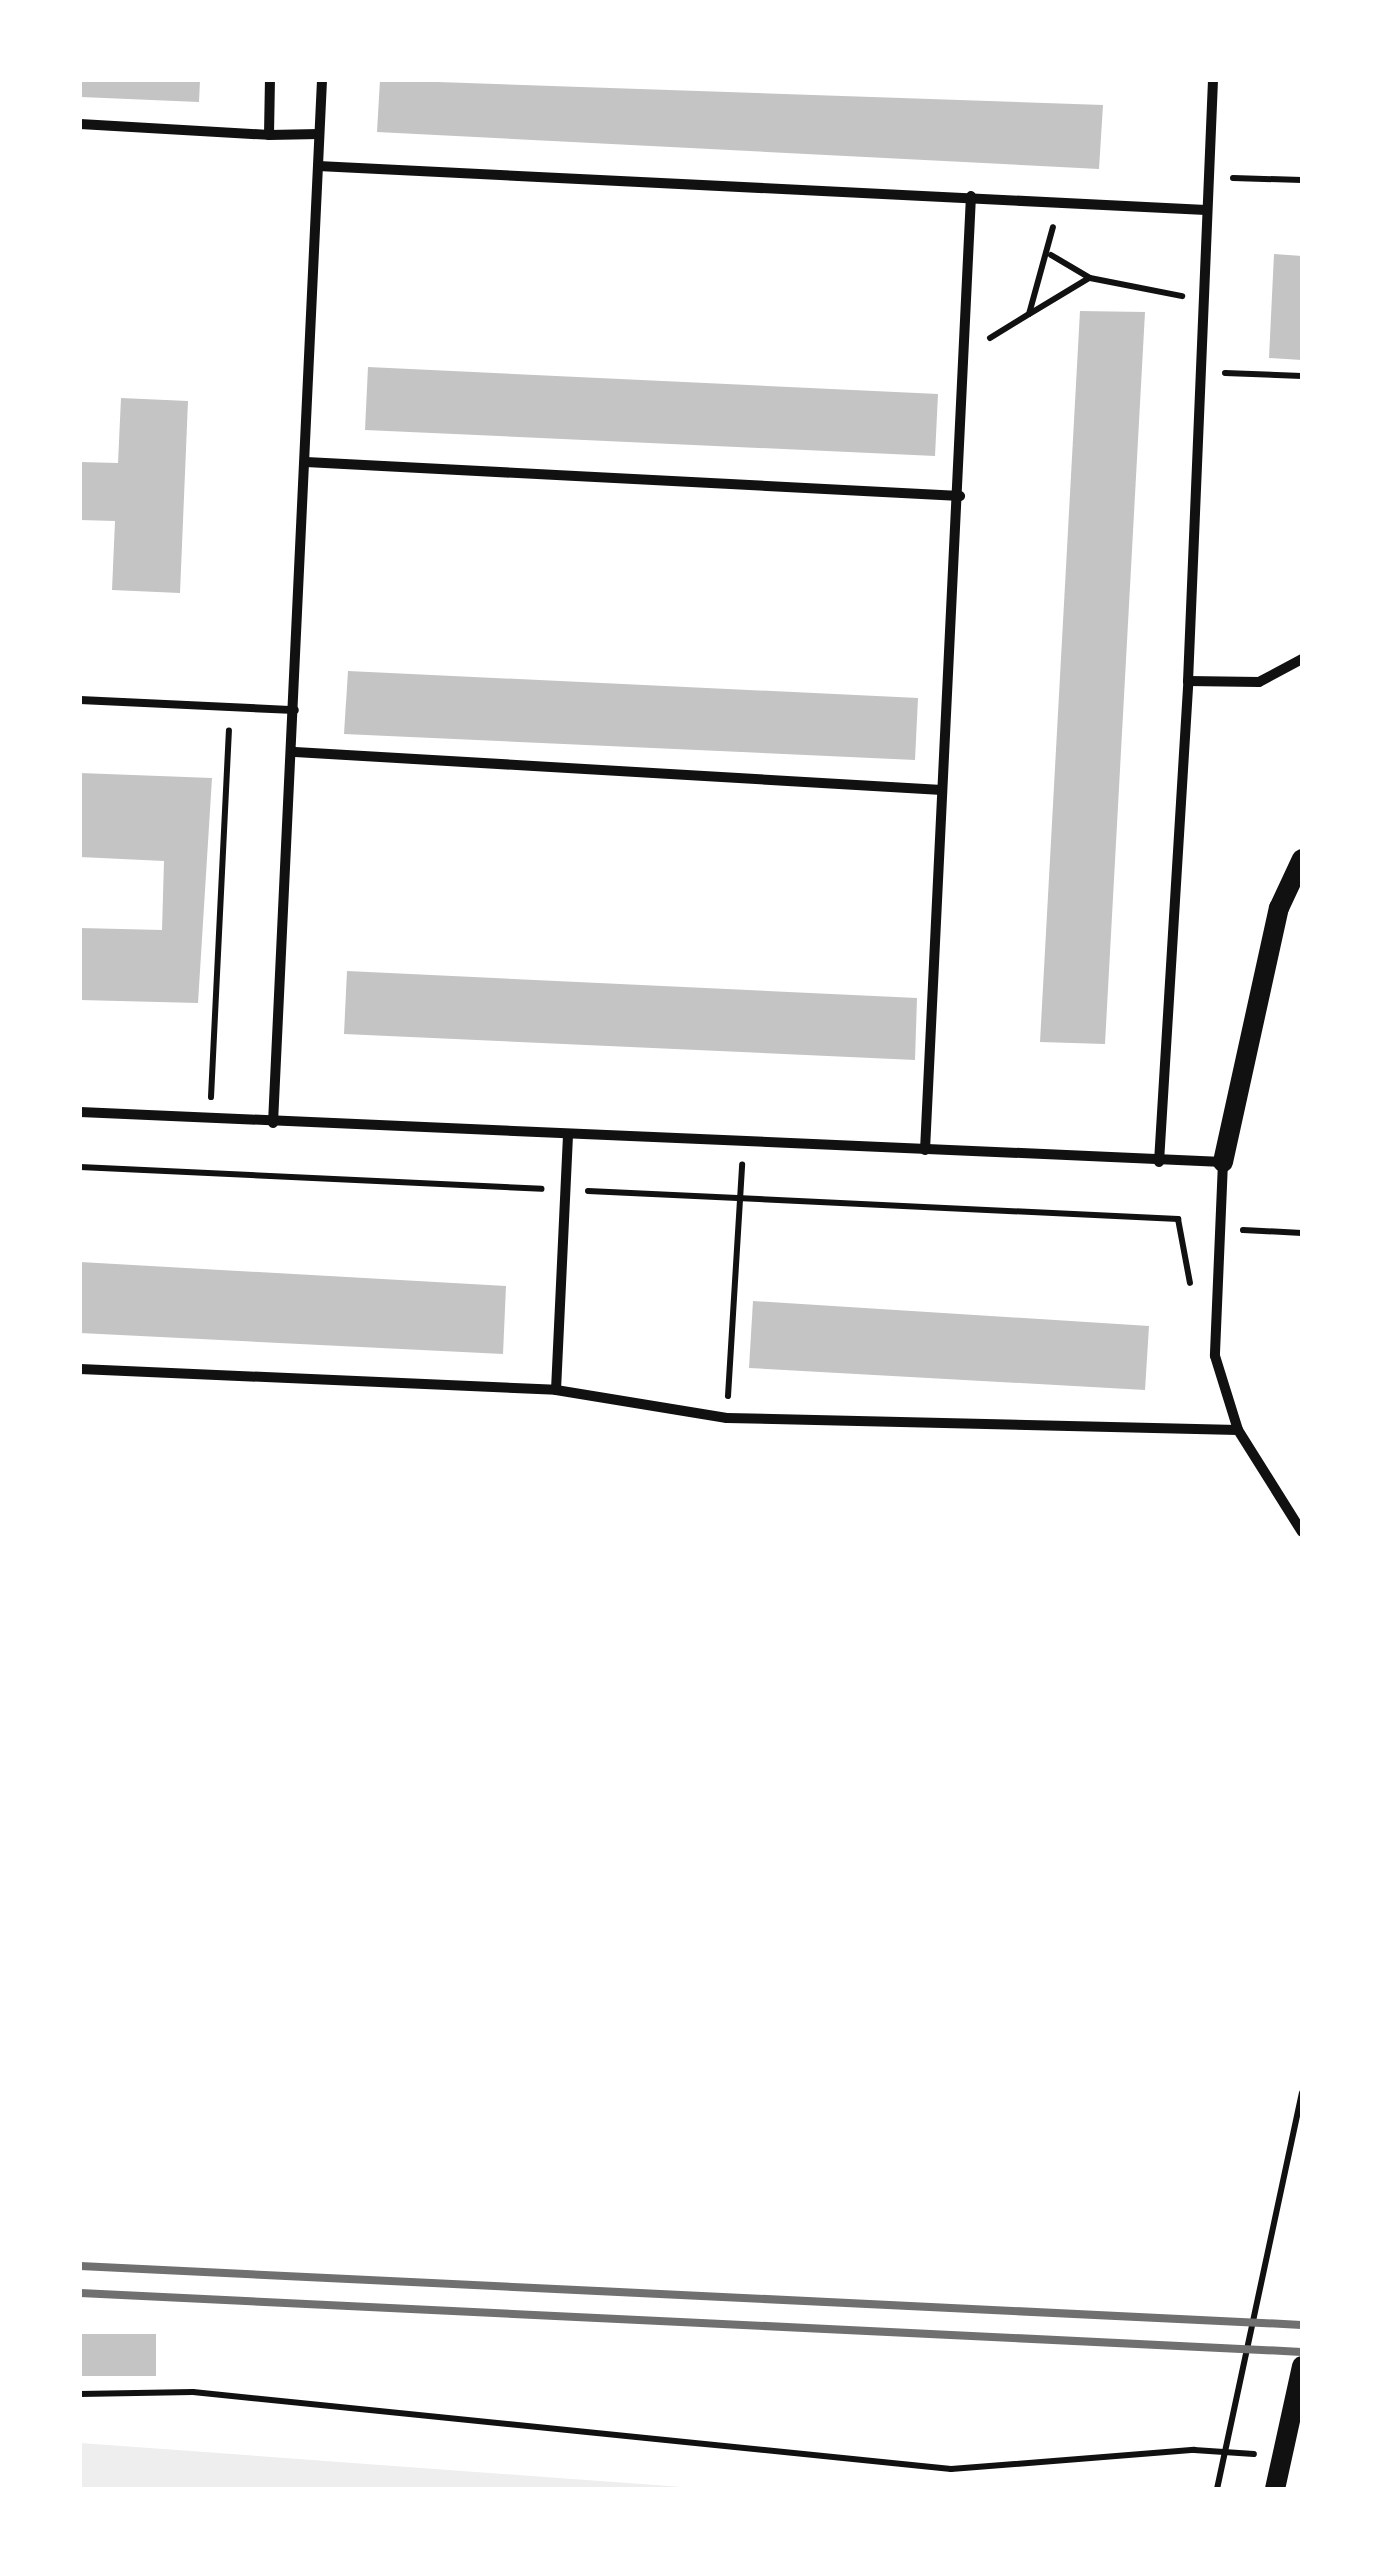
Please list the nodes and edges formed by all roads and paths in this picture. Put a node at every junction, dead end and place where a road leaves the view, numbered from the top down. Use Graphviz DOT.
graph roads {
  1 [pos="270,80"];
  2 [pos="322,80"];
  3 [pos="1213,80"];
  4 [pos="80,124"];
  5 [pos="319,134"];
  6 [pos="270,135"];
  7 [pos="318,166"];
  8 [pos="1210,178"];
  9 [pos="1302,180"];
  10 [pos="972,196"];
  11 [pos="1054,200"];
  12 [pos="1206,210"];
  13 [pos="1051,256"];
  14 [pos="1090,278"];
  15 [pos="1204,303"];
  16 [pos="1029,314"];
  17 [pos="967,351"];
  18 [pos="1204,373"];
  19 [pos="1302,376"];
  20 [pos="306,462"];
  21 [pos="960,496"];
  22 [pos="1302,659"];
  23 [pos="1188,682"];
  24 [pos="80,700"];
  25 [pos="230,707"];
  26 [pos="295,710"];
  27 [pos="295,752"];
  28 [pos="942,790"];
  29 [pos="1302,859"];
  30 [pos="80,1112"];
  31 [pos="210,1118"];
  32 [pos="274,1123"];
  33 [pos="568,1136"];
  34 [pos="743,1144"];
  35 [pos="925,1150"];
  36 [pos="1159,1162"];
  37 [pos="1222,1162"];
  38 [pos="80,1167"];
  39 [pos="568,1190"];
  40 [pos="740,1197"];
  41 [pos="1222,1229"];
  42 [pos="1302,1233"];
  43 [pos="1190,1290"];
  44 [pos="80,1369"];
  45 [pos="556,1390"];
  46 [pos="727,1418"];
  47 [pos="1238,1430"];
  48 [pos="1302,1532"];
  49 [pos="1302,2093"];
  50 [pos="1302,2366"];
  51 [pos="80,2394"];
  52 [pos="1266,2455"];
  53 [pos="1217,2489"];
  54 [pos="1275,2489"];
  1 -- 6 [label="street"];
  2 -- 5 [label="street"];
  3 -- 8 [label="street"];
  4 -- 6 [label="street"];
  5 -- 6 [label="street"];
  5 -- 7 [label="street"];
  7 -- 10 [label="street"];
  7 -- 20 [label="street"];
  8 -- 9 [label="path"];
  8 -- 12 [label="street"];
  10 -- 11 [label="street"];
  10 -- 17 [label="street"];
  11 -- 12 [label="street"];
  11 -- 13 [label="path"];
  12 -- 15 [label="street"];
  13 -- 14 [label="path"];
  13 -- 16 [label="path"];
  14 -- 15 [label="path"];
  14 -- 16 [label="path"];
  15 -- 18 [label="street"];
  16 -- 17 [label="path"];
  17 -- 21 [label="street"];
  18 -- 19 [label="path"];
  18 -- 23 [label="street"];
  20 -- 21 [label="street"];
  20 -- 26 [label="street"];
  21 -- 28 [label="street"];
  22 -- 23 [label="street"];
  23 -- 36 [label="street"];
  24 -- 25 [label="lane"];
  25 -- 26 [label="lane"];
  25 -- 31 [label="path"];
  26 -- 27 [label="street"];
  27 -- 28 [label="street"];
  27 -- 32 [label="street"];
  28 -- 35 [label="street"];
  29 -- 37 [label="main road"];
  30 -- 31 [label="street"];
  31 -- 32 [label="street"];
  32 -- 33 [label="street"];
  33 -- 34 [label="street"];
  33 -- 39 [label="street"];
  34 -- 35 [label="street"];
  34 -- 40 [label="path"];
  35 -- 36 [label="street"];
  36 -- 37 [label="street"];
  37 -- 41 [label="street"];
  38 -- 39 [label="path"];
  39 -- 40 [label="path"];
  39 -- 45 [label="street"];
  40 -- 43 [label="path"];
  40 -- 46 [label="path"];
  41 -- 42 [label="path"];
  41 -- 47 [label="street"];
  44 -- 45 [label="street"];
  45 -- 46 [label="street"];
  46 -- 47 [label="street"];
  47 -- 48 [label="street"];
  49 -- 53 [label="path"];
  50 -- 54 [label="main road"];
  51 -- 52 [label="path"];
}
